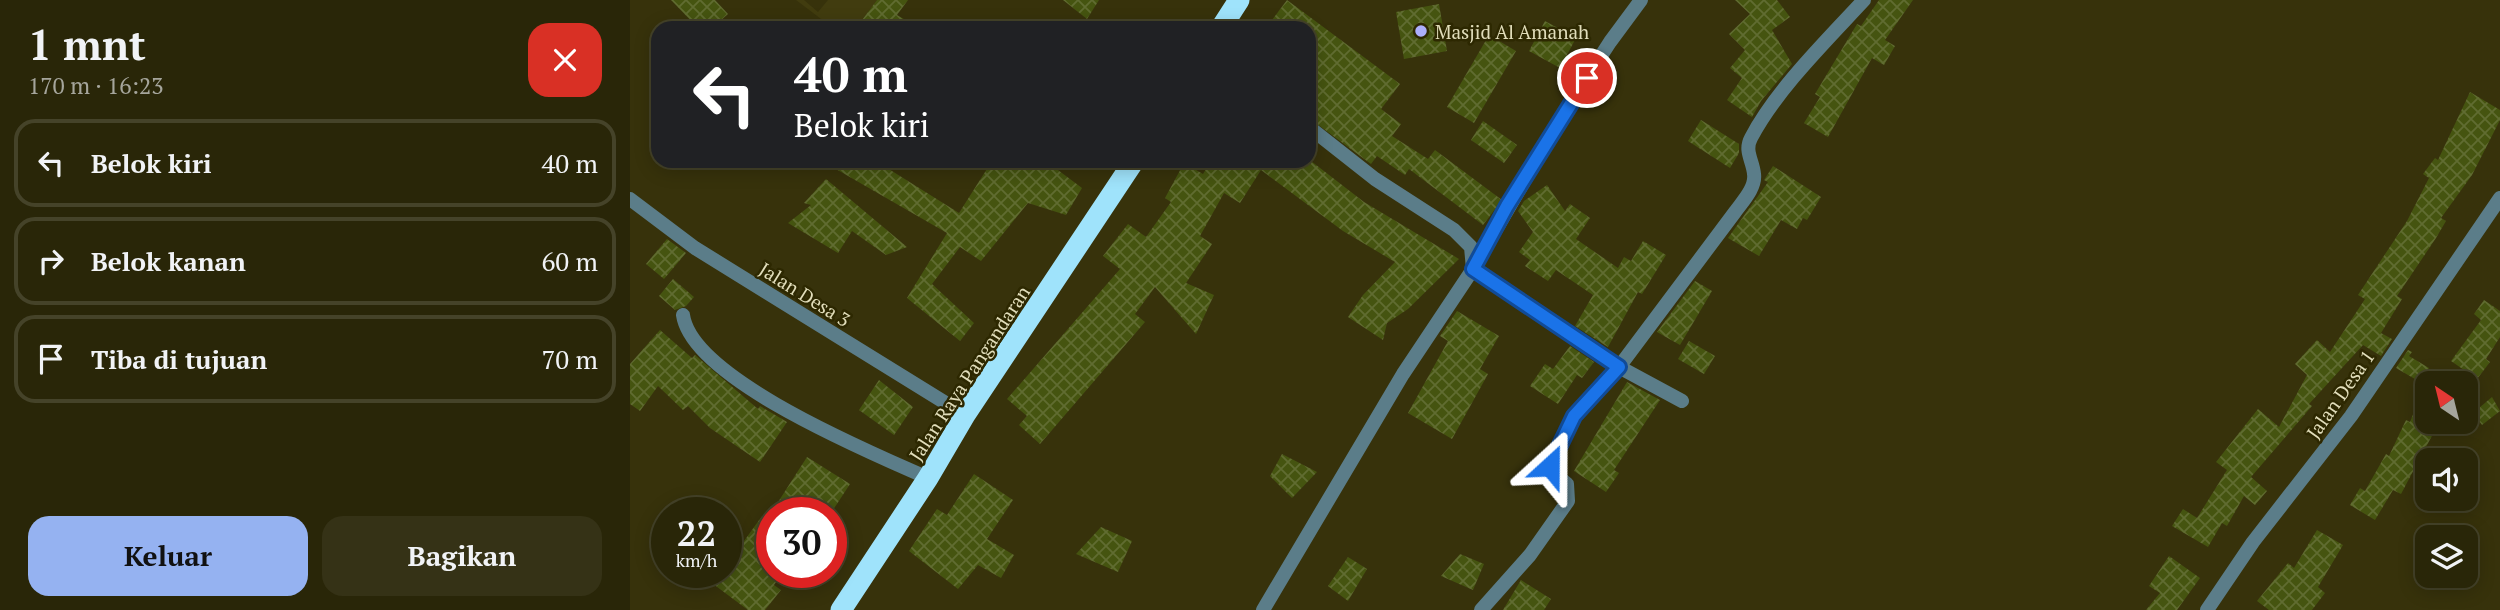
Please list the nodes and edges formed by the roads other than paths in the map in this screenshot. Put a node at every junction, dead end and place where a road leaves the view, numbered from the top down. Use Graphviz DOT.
graph roads {
  1 [pos="1239,0"];
  2 [pos="1641,0"];
  3 [pos="1864,0"];
  4 [pos="1226,21"];
  5 [pos="1316,133"];
  6 [pos="1129,168"];
  7 [pos="2500,198"];
  8 [pos="630,199"];
  9 [pos="1473,269"];
  10 [pos="683,315"];
  11 [pos="1619,367"];
  12 [pos="1682,401"];
  13 [pos="965,415"];
  14 [pos="928,478"];
  15 [pos="841,610"];
  16 [pos="1263,610"];
  17 [pos="1482,610"];
  18 [pos="2207,610"];
  1 -- 4 [label="highway"];
  2 -- 9 [label="street"];
  3 -- 11 [label="street"];
  5 -- 9 [label="street"];
  6 -- 13 [label="highway, Jalan Raya Pangandaran"];
  7 -- 18 [label="street, Jalan Desa 1"];
  8 -- 13 [label="street, Jalan Desa 3"];
  9 -- 11 [label="street"];
  9 -- 16 [label="street"];
  10 -- 14 [label="street"];
  11 -- 12 [label="street"];
  11 -- 17 [label="street"];
  13 -- 14 [label="highway, Jalan Raya Pangandaran"];
  14 -- 15 [label="highway, Jalan Raya Pangandaran"];
}
